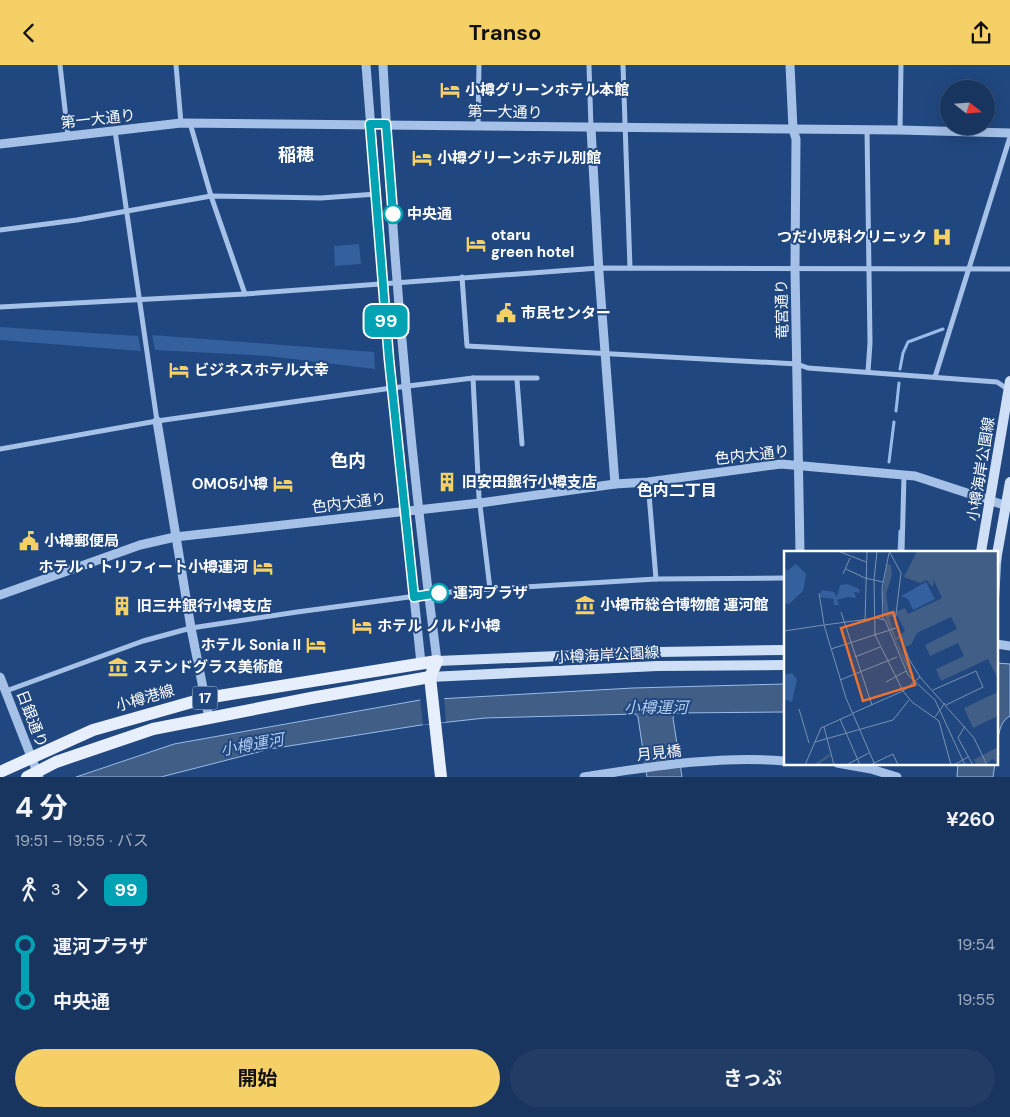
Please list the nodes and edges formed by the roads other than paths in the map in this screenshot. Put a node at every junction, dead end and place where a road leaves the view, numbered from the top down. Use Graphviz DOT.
graph roads {
  1 [pos="60,65"];
  2 [pos="176,65"];
  3 [pos="366,65"];
  4 [pos="383,65"];
  5 [pos="479,65"];
  6 [pos="589,65"];
  7 [pos="623,65"];
  8 [pos="790,65"];
  9 [pos="901,65"];
  10 [pos="186,123"];
  11 [pos="370,124"];
  12 [pos="386,124"];
  13 [pos="478,126"];
  14 [pos="591,128"];
  15 [pos="625,128"];
  16 [pos="793,129"];
  17 [pos="867,130"];
  18 [pos="900,130"];
  19 [pos="115,131"];
  20 [pos="1010,135"];
  21 [pos="68,136"];
  22 [pos="0,144"];
  23 [pos="377,194"];
  24 [pos="211,196"];
  25 [pos="126,209"];
  26 [pos="0,230"];
  27 [pos="599,268"];
  28 [pos="630,268"];
  29 [pos="968,268"];
  30 [pos="795,269"];
  31 [pos="867,269"];
  32 [pos="1010,269"];
  33 [pos="462,277"];
  34 [pos="398,282"];
  35 [pos="383,283"];
  36 [pos="245,293"];
  37 [pos="140,300"];
  38 [pos="0,307"];
  39 [pos="606,353"];
  40 [pos="797,364"];
  41 [pos="868,372"];
  42 [pos="934,377"];
  43 [pos="474,378"];
  44 [pos="537,378"];
  45 [pos="517,380"];
  46 [pos="407,387"];
  47 [pos="1010,387"];
  48 [pos="392,388"];
  49 [pos="157,421"];
  50 [pos="522,443"];
  51 [pos="0,449"];
  52 [pos="799,465"];
  53 [pos="904,475"];
  54 [pos="648,482"];
  55 [pos="1010,482"];
  56 [pos="615,484"];
  57 [pos="991,502"];
  58 [pos="480,503"];
  59 [pos="1008,506"];
  60 [pos="419,509"];
  61 [pos="405,510"];
  62 [pos="175,537"];
  63 [pos="800,551"];
  64 [pos="902,551"];
  65 [pos="981,551"];
  66 [pos="998,556"];
  67 [pos="784,578"];
  68 [pos="656,579"];
  69 [pos="490,589"];
  70 [pos="0,595"];
  71 [pos="428,595"];
  72 [pos="414,597"];
  73 [pos="191,628"];
  74 [pos="784,650"];
  75 [pos="437,661"];
  76 [pos="421,663"];
  77 [pos="784,665"];
  78 [pos="0,677"];
  79 [pos="430,677"];
  80 [pos="6,691"];
  81 [pos="206,698"];
  82 [pos="209,718"];
  83 [pos="31,757"];
  84 [pos="784,761"];
  85 [pos="848,765"];
  86 [pos="0,772"];
  87 [pos="34,775"];
  88 [pos="441,777"];
  89 [pos="584,777"];
  90 [pos="897,777"];
  1 -- 21 [label="street"];
  2 -- 10 [label="street"];
  3 -- 11 [label="street"];
  4 -- 12 [label="street"];
  5 -- 13 [label="street"];
  6 -- 14 [label="street"];
  7 -- 15 [label="street"];
  8 -- 16 [label="street, 竜宮通り"];
  9 -- 18 [label="street"];
  10 -- 11 [label="street, 第一大通り"];
  10 -- 19 [label="street, 第一大通り"];
  10 -- 24 [label="street"];
  11 -- 12 [label="street, 第一大通り"];
  11 -- 23 [label="street"];
  12 -- 13 [label="street, 第一大通り"];
  12 -- 34 [label="street"];
  13 -- 14 [label="street, 第一大通り"];
  14 -- 15 [label="street, 第一大通り"];
  14 -- 27 [label="street"];
  15 -- 16 [label="street, 第一大通り"];
  15 -- 28 [label="street"];
  16 -- 17 [label="street, 第一大通り"];
  16 -- 30 [label="street, 竜宮通り"];
  17 -- 18 [label="street, 第一大通り"];
  17 -- 31 [label="street"];
  18 -- 20 [label="street, 第一大通り"];
  19 -- 21 [label="street, 第一大通り"];
  19 -- 25 [label="street"];
  20 -- 29 [label="street"];
  21 -- 22 [label="street, 第一大通り"];
  23 -- 24 [label="street"];
  23 -- 35 [label="street"];
  24 -- 25 [label="street"];
  24 -- 36 [label="street"];
  25 -- 26 [label="street"];
  25 -- 37 [label="street"];
  27 -- 28 [label="street"];
  27 -- 33 [label="street"];
  27 -- 39 [label="street"];
  28 -- 30 [label="street"];
  29 -- 31 [label="street"];
  29 -- 32 [label="street"];
  29 -- 42 [label="street"];
  30 -- 31 [label="street"];
  30 -- 40 [label="street, 竜宮通り"];
  31 -- 41 [label="street"];
  33 -- 34 [label="street"];
  33 -- 39 [label="street"];
  34 -- 35 [label="street"];
  34 -- 46 [label="street"];
  35 -- 36 [label="street"];
  35 -- 48 [label="street"];
  36 -- 37 [label="street"];
  37 -- 38 [label="street"];
  37 -- 49 [label="street"];
  39 -- 40 [label="street"];
  39 -- 56 [label="street"];
  40 -- 41 [label="street"];
  40 -- 52 [label="street, 竜宮通り"];
  41 -- 42 [label="street"];
  42 -- 47 [label="street"];
  43 -- 45 [label="street"];
  43 -- 46 [label="street"];
  43 -- 58 [label="street"];
  44 -- 45 [label="street"];
  45 -- 50 [label="street"];
  46 -- 48 [label="street"];
  46 -- 60 [label="street"];
  47 -- 57 [label="main road, 小樽海岸公園線"];
  48 -- 49 [label="street"];
  48 -- 61 [label="street"];
  49 -- 51 [label="street"];
  49 -- 62 [label="street"];
  52 -- 53 [label="street, 色内大通り"];
  52 -- 54 [label="street, 色内大通り"];
  52 -- 63 [label="street, 竜宮通り"];
  53 -- 57 [label="street, 色内大通り"];
  53 -- 64 [label="street"];
  54 -- 56 [label="street, 色内大通り"];
  54 -- 68 [label="street"];
  55 -- 59 [label="main road, 小樽海岸公園線"];
  56 -- 58 [label="street, 色内大通り"];
  57 -- 59 [label="street, 色内大通り"];
  57 -- 65 [label="main road, 小樽海岸公園線"];
  58 -- 60 [label="street, 色内大通り"];
  58 -- 69 [label="street"];
  59 -- 66 [label="main road, 小樽海岸公園線"];
  60 -- 61 [label="street, 色内大通り"];
  60 -- 71 [label="street"];
  61 -- 62 [label="street, 色内大通り"];
  61 -- 72 [label="street"];
  62 -- 70 [label="street, 色内大通り"];
  62 -- 73 [label="street"];
  67 -- 68 [label="street"];
  68 -- 69 [label="street"];
  69 -- 71 [label="street"];
  71 -- 72 [label="street"];
  71 -- 75 [label="street"];
  72 -- 73 [label="street"];
  72 -- 76 [label="street"];
  73 -- 80 [label="street"];
  73 -- 81 [label="street"];
  74 -- 75 [label="main road, 小樽海岸公園線"];
  75 -- 76 [label="main road, 小樽港線 / 17"];
  75 -- 79 [label="main road"];
  76 -- 79 [label="main road"];
  76 -- 81 [label="main road, 小樽港線 / 17"];
  77 -- 79 [label="main road, 小樽海岸公園線"];
  78 -- 80 [label="street, 日銀通り"];
  79 -- 82 [label="main road, 17"];
  79 -- 88 [label="main road"];
  80 -- 83 [label="street, 日銀通り"];
  81 -- 82 [label="street"];
  81 -- 83 [label="main road, 小樽港線 / 17"];
  82 -- 87 [label="main road, 17"];
  83 -- 86 [label="main road, 小樽港線 / 17"];
  83 -- 87 [label="street, 日銀通り"];
  84 -- 89 [label="street, 月見橋"];
  85 -- 90 [label="street"];
}
